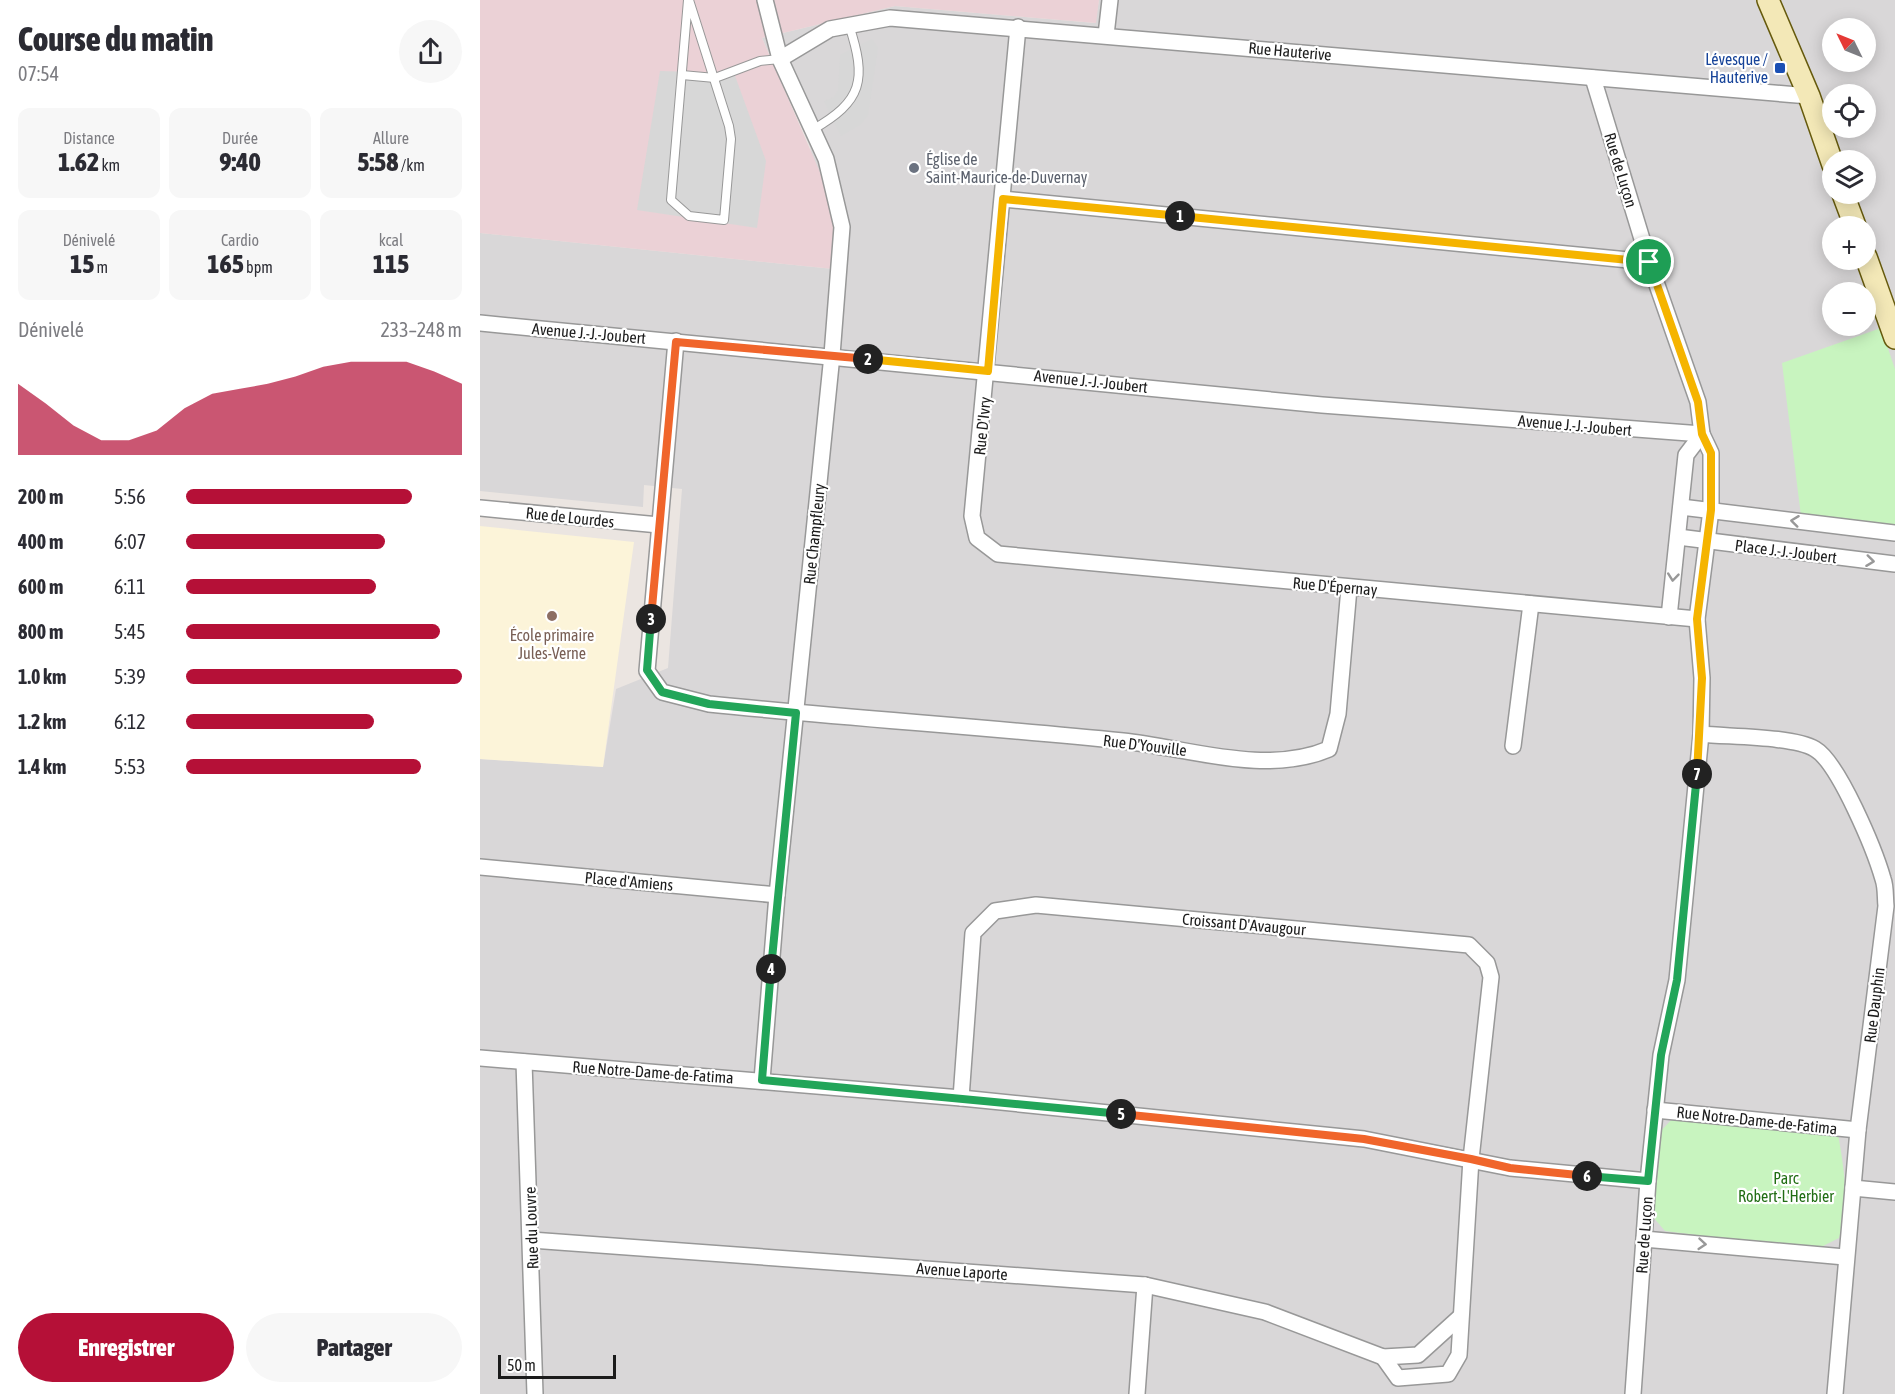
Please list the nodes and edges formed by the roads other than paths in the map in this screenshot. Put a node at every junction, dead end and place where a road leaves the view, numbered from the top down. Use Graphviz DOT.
graph roads {
  1 [pos="689,0"];
  2 [pos="765,0"];
  3 [pos="1110,0"];
  4 [pos="1768,0"];
  5 [pos="849,25"];
  6 [pos="1018,27"];
  7 [pos="1106,35"];
  8 [pos="780,59"];
  9 [pos="682,75"];
  10 [pos="715,78"];
  11 [pos="1593,78"];
  12 [pos="1809,96"];
  13 [pos="812,130"];
  14 [pos="1828,150"];
  15 [pos="1003,199"];
  16 [pos="1649,262"];
  17 [pos="1871,270"];
  18 [pos="480,323"];
  19 [pos="1895,338"];
  20 [pos="676,342"];
  21 [pos="832,355"];
  22 [pos="988,371"];
  23 [pos="1702,434"];
  24 [pos="1681,507"];
  25 [pos="480,508"];
  26 [pos="1711,510"];
  27 [pos="659,525"];
  28 [pos="1895,533"];
  29 [pos="1678,537"];
  30 [pos="977,538"];
  31 [pos="1708,541"];
  32 [pos="1895,564"];
  33 [pos="1348,588"];
  34 [pos="1531,604"];
  35 [pos="1669,617"];
  36 [pos="1697,619"];
  37 [pos="796,713"];
  38 [pos="1701,734"];
  39 [pos="1513,746"];
  40 [pos="480,867"];
  41 [pos="777,895"];
  42 [pos="480,1058"];
  43 [pos="524,1062"];
  44 [pos="762,1080"];
  45 [pos="961,1098"];
  46 [pos="1655,1110"];
  47 [pos="1858,1130"];
  48 [pos="1471,1159"];
  49 [pos="1648,1181"];
  50 [pos="1853,1188"];
  51 [pos="1895,1192"];
  52 [pos="1644,1239"];
  53 [pos="531,1240"];
  54 [pos="1845,1257"];
  55 [pos="1145,1285"];
  56 [pos="1460,1317"];
  57 [pos="1383,1357"];
  58 [pos="535,1394"];
  59 [pos="1137,1394"];
  60 [pos="1633,1394"];
  61 [pos="1835,1394"];
  1 -- 9 [label="lane"];
  1 -- 10 [label="lane"];
  2 -- 8 [label="street, Rue Champfleury"];
  3 -- 7 [label="street"];
  4 -- 12 [label="street"];
  5 -- 6 [label="street, Rue Hauterive"];
  5 -- 8 [label="street, Rue Hauterive"];
  5 -- 13 [label="lane"];
  6 -- 7 [label="street, Rue Hauterive"];
  6 -- 15 [label="street, Rue D'Ivry"];
  7 -- 11 [label="street, Rue Hauterive"];
  8 -- 10 [label="lane"];
  8 -- 13 [label="street, Rue Champfleury"];
  9 -- 10 [label="lane"];
  9 -- 10 [label="lane"];
  11 -- 12 [label="street, Rue Hauterive"];
  11 -- 16 [label="street, Rue de Luçon"];
  12 -- 14 [label="street"];
  13 -- 21 [label="street, Rue Champfleury"];
  15 -- 16 [label="street"];
  15 -- 22 [label="street, Rue D'Ivry"];
  16 -- 23 [label="street, Rue de Luçon"];
  17 -- 19 [label="street"];
  18 -- 20 [label="street, Avenue J.-J.-Joubert"];
  20 -- 21 [label="street, Avenue J.-J.-Joubert"];
  20 -- 27 [label="street"];
  21 -- 22 [label="street, Avenue J.-J.-Joubert"];
  21 -- 37 [label="street, Rue Champfleury"];
  22 -- 23 [label="street, Avenue J.-J.-Joubert"];
  22 -- 30 [label="street, Rue D'Ivry"];
  23 -- 24 [label="street"];
  23 -- 26 [label="street, Rue de Luçon"];
  24 -- 26 [label="street, Place J.-J.-Joubert"];
  24 -- 29 [label="street"];
  25 -- 27 [label="street, Rue de Lourdes"];
  28 -- 26 [label="street, Place J.-J.-Joubert, one-way"];
  26 -- 31 [label="street, Rue de Luçon"];
  27 -- 37 [label="street"];
  29 -- 31 [label="street, Place J.-J.-Joubert"];
  29 -- 35 [label="street, one-way"];
  30 -- 33 [label="street, Rue D'Épernay"];
  31 -- 32 [label="street, Place J.-J.-Joubert, one-way"];
  31 -- 36 [label="street, Rue de Luçon"];
  33 -- 34 [label="street, Rue D'Épernay"];
  33 -- 37 [label="street, Rue D'Youville"];
  34 -- 35 [label="street, Rue D'Épernay"];
  34 -- 39 [label="street"];
  35 -- 36 [label="street, Rue D'Épernay"];
  36 -- 38 [label="street, Rue de Luçon"];
  37 -- 41 [label="street, Rue Champfleury"];
  38 -- 46 [label="street, Rue de Luçon"];
  38 -- 47 [label="street, Rue Dauphin"];
  40 -- 41 [label="street, Place d'Amiens"];
  41 -- 44 [label="street, Rue Champfleury"];
  42 -- 43 [label="street, Rue Notre-Dame-de-Fatima"];
  43 -- 44 [label="street, Rue Notre-Dame-de-Fatima"];
  43 -- 53 [label="street, Rue du Louvre"];
  44 -- 45 [label="street, Rue Notre-Dame-de-Fatima"];
  45 -- 48 [label="street, Rue Notre-Dame-de-Fatima"];
  45 -- 48 [label="street, Croissant D'Avaugour"];
  46 -- 47 [label="street, Rue Notre-Dame-de-Fatima"];
  46 -- 49 [label="street, Rue de Luçon"];
  47 -- 50 [label="street, Rue Dauphin"];
  48 -- 49 [label="street, Rue Notre-Dame-de-Fatima"];
  48 -- 56 [label="street, Avenue Laporte"];
  49 -- 52 [label="street, Rue de Luçon"];
  50 -- 51 [label="street"];
  50 -- 54 [label="street, Rue Dauphin"];
  52 -- 54 [label="street, one-way"];
  52 -- 60 [label="street, Rue de Luçon"];
  53 -- 55 [label="street, Avenue Laporte"];
  53 -- 58 [label="street, Rue du Louvre"];
  54 -- 61 [label="street, Rue Dauphin"];
  55 -- 57 [label="street, Avenue Laporte"];
  55 -- 59 [label="street"];
  56 -- 57 [label="street, Avenue Laporte"];
  56 -- 57 [label="street, Avenue Laporte"];
}
